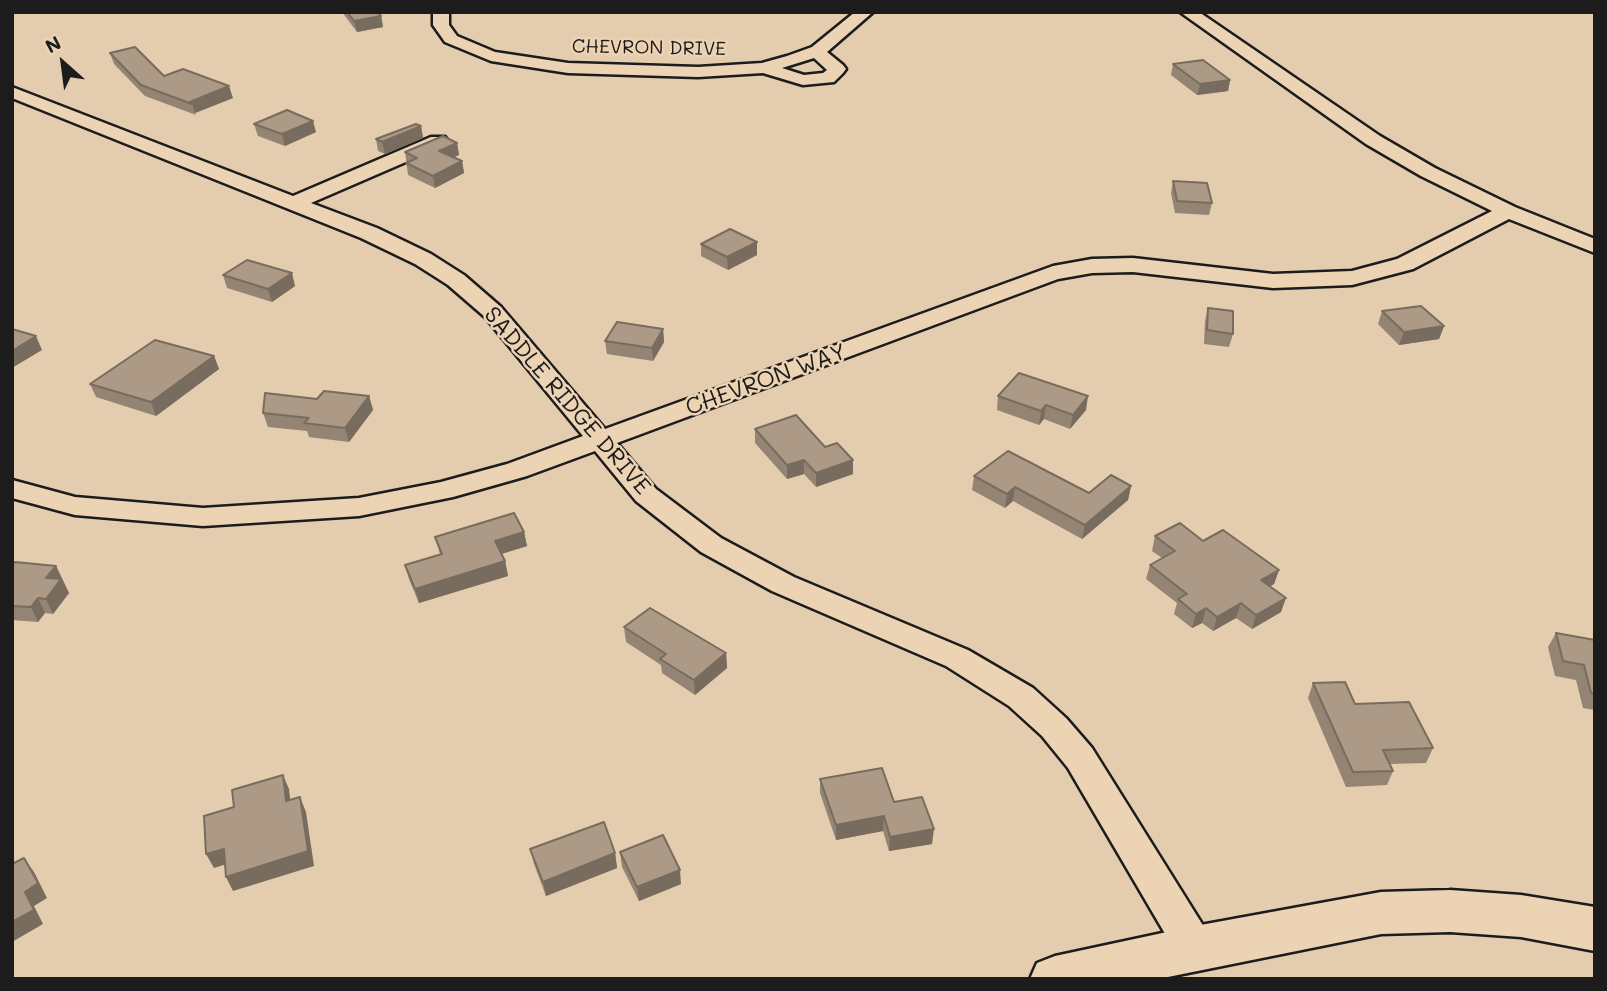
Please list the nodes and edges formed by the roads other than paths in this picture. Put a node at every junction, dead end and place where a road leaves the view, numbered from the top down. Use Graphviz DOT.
graph roads {
  1 [pos="441,12"];
  2 [pos="865,12"];
  3 [pos="1188,12"];
  4 [pos="818,51"];
  5 [pos="762,68"];
  6 [pos="12,92"];
  7 [pos="438,141"];
  8 [pos="293,203"];
  9 [pos="1508,211"];
  10 [pos="1595,247"];
  11 [pos="600,441"];
  12 [pos="12,489"];
  13 [pos="1595,929"];
  14 [pos="1195,948"];
  15 [pos="1055,979"];
  1 -- 5 [label="street, CHEVRON DRIVE"];
  2 -- 4 [label="street, CHEVRON DRIVE"];
  3 -- 9 [label="street"];
  4 -- 5 [label="street, CHEVRON DRIVE"];
  4 -- 5 [label="street"];
  6 -- 8 [label="street, SADDLE RIDGE DRIVE"];
  7 -- 8 [label="street"];
  8 -- 11 [label="street, SADDLE RIDGE DRIVE"];
  9 -- 10 [label="street"];
  9 -- 11 [label="street, CHEVRON WAY"];
  11 -- 12 [label="street, CHEVRON WAY"];
  11 -- 14 [label="street, SADDLE RIDGE DRIVE"];
  13 -- 14 [label="street"];
  14 -- 15 [label="street"];
}
